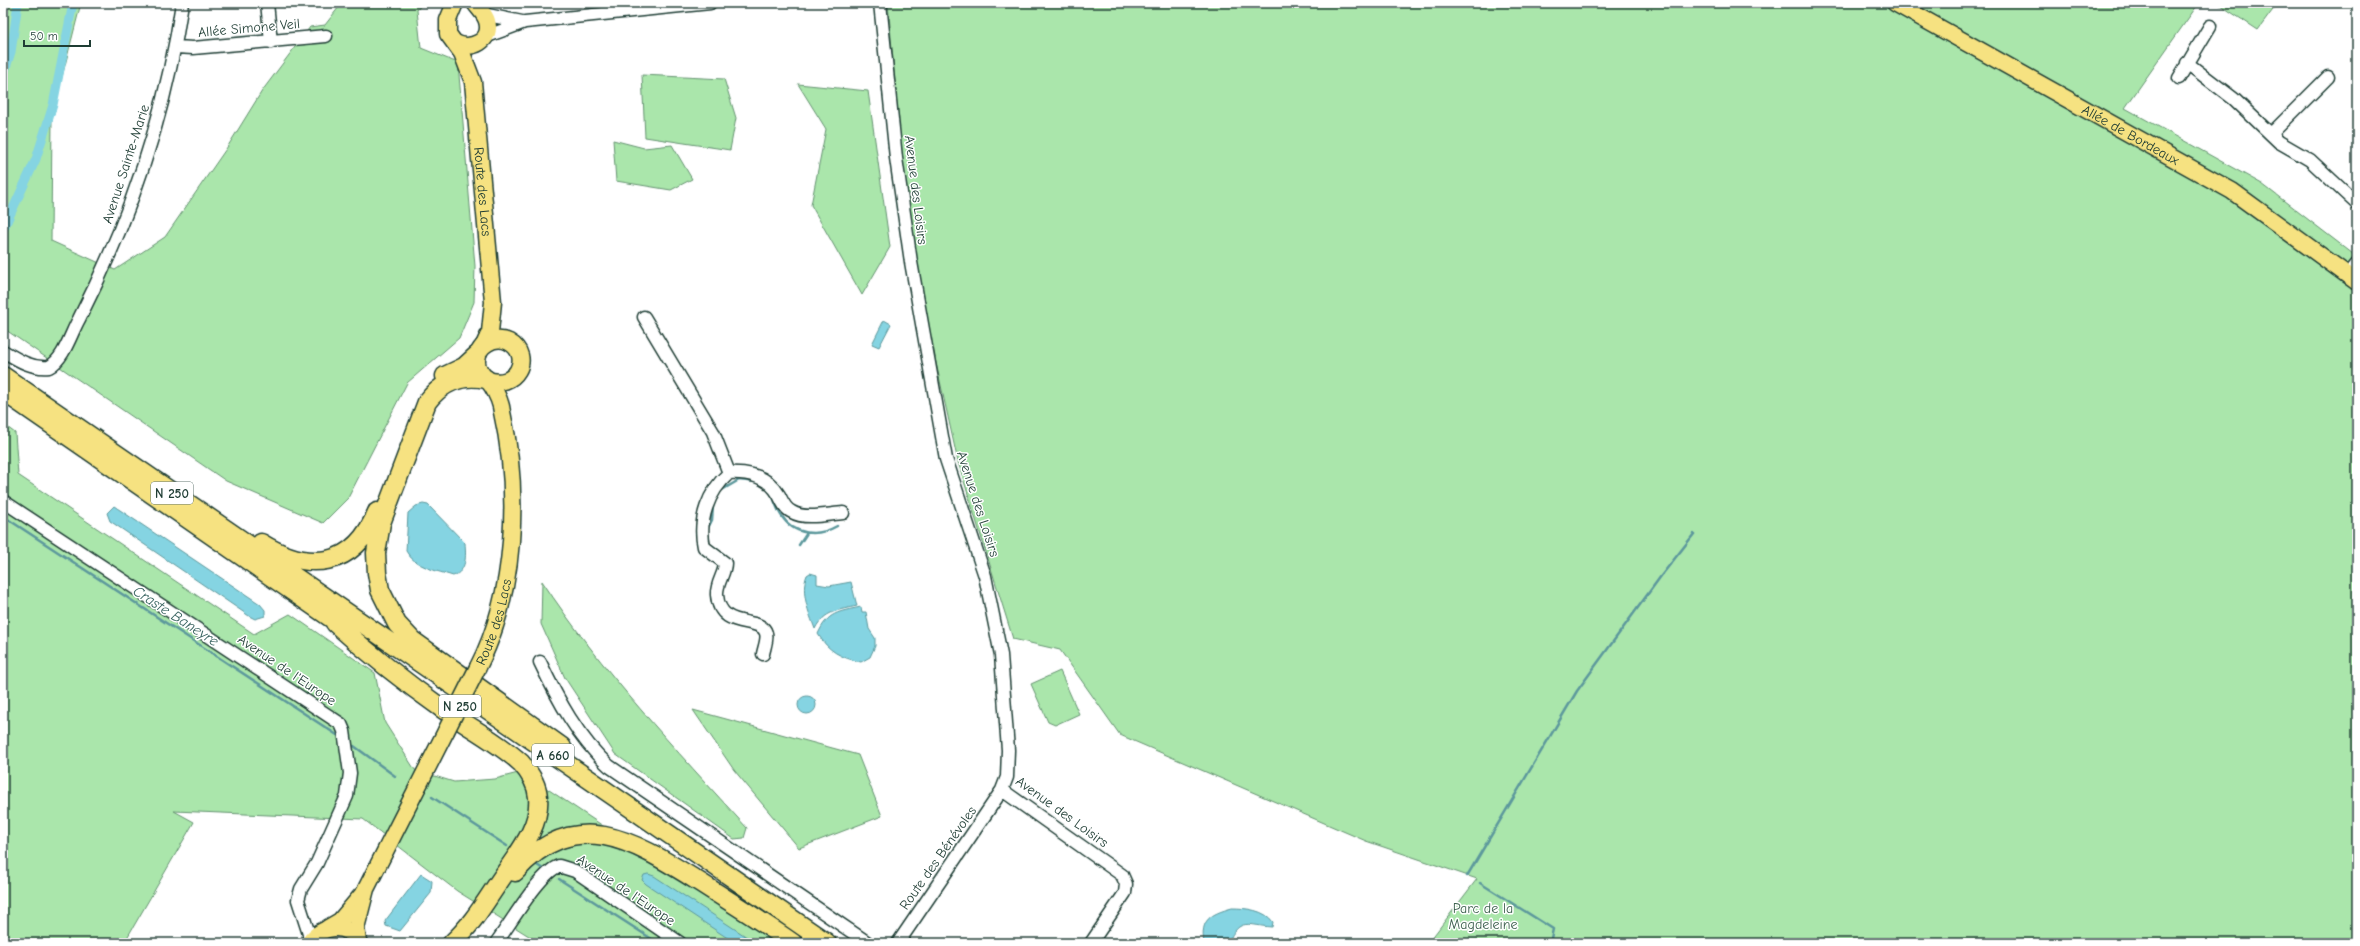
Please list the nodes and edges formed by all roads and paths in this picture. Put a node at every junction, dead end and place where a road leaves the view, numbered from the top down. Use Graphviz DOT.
graph roads {
  1 [pos="182,3"];
  2 [pos="267,3"];
  3 [pos="710,3"];
  4 [pos="880,3"];
  5 [pos="1895,3"];
  6 [pos="453,8"];
  7 [pos="479,9"];
  8 [pos="525,22"];
  9 [pos="2210,26"];
  10 [pos="326,36"];
  11 [pos="483,39"];
  12 [pos="271,42"];
  13 [pos="455,43"];
  14 [pos="176,48"];
  15 [pos="2188,63"];
  16 [pos="2328,77"];
  17 [pos="2179,78"];
  18 [pos="473,82"];
  19 [pos="2271,134"];
  20 [pos="2357,204"];
  21 [pos="2354,274"];
  22 [pos="493,302"];
  23 [pos="644,317"];
  24 [pos="509,342"];
  25 [pos="481,350"];
  26 [pos="3,351"];
  27 [pos="3,376"];
  28 [pos="513,377"];
  29 [pos="486,380"];
  30 [pos="3,391"];
  31 [pos="505,423"];
  32 [pos="87,433"];
  33 [pos="729,473"];
  34 [pos="3,501"];
  35 [pos="844,514"];
  36 [pos="335,614"];
  37 [pos="763,654"];
  38 [pos="540,662"];
  39 [pos="1002,790"];
  40 [pos="366,889"];
  41 [pos="764,899"];
  42 [pos="304,918"];
  43 [pos="328,928"];
  44 [pos="359,942"];
  45 [pos="309,943"];
  46 [pos="452,943"];
  47 [pos="462,943"];
  48 [pos="496,943"];
  49 [pos="680,943"];
  50 [pos="793,943"];
  51 [pos="807,943"];
  52 [pos="827,943"];
  53 [pos="868,943"];
  54 [pos="898,943"];
  55 [pos="1091,943"];
  1 -- 14 [label="street, Avenue Sainte-Marie"];
  2 -- 12 [label="street"];
  3 -- 8 [label="street"];
  4 -- 39 [label="street, Avenue des Loisirs"];
  5 -- 21 [label="main road, Allée de Bordeaux"];
  6 -- 7 [label="main road, Route des Lacs"];
  6 -- 13 [label="main road, Route des Lacs"];
  7 -- 8 [label="street"];
  7 -- 11 [label="main road, Route des Lacs"];
  8 -- 11 [label="street"];
  9 -- 15 [label="street"];
  10 -- 12 [label="street, Allée Simone Veil"];
  11 -- 13 [label="main road"];
  11 -- 18 [label="main road, Route des Lacs"];
  12 -- 14 [label="street, Allée Simone Veil"];
  13 -- 18 [label="main road, Route des Lacs"];
  14 -- 26 [label="street, Avenue Sainte-Marie"];
  15 -- 17 [label="street"];
  15 -- 19 [label="street"];
  16 -- 19 [label="street"];
  18 -- 22 [label="main road, Route des Lacs"];
  19 -- 20 [label="street"];
  22 -- 24 [label="main road, Route des Lacs"];
  22 -- 25 [label="main road, Route des Lacs"];
  23 -- 33 [label="street"];
  24 -- 25 [label="main road"];
  24 -- 28 [label="main road, Route des Lacs"];
  25 -- 29 [label="main road, Route des Lacs"];
  25 -- 32 [label="highway"];
  27 -- 32 [label="highway, N 250"];
  28 -- 29 [label="main road"];
  28 -- 31 [label="main road, Route des Lacs"];
  29 -- 31 [label="main road, Route des Lacs"];
  29 -- 41 [label="highway"];
  30 -- 36 [label="highway, N 250"];
  31 -- 40 [label="main road, Route des Lacs, bridge"];
  32 -- 36 [label="highway, N 250"];
  33 -- 35 [label="street"];
  33 -- 37 [label="street"];
  34 -- 42 [label="street, Avenue de l'Europe"];
  36 -- 41 [label="highway, A 660"];
  36 -- 46 [label="highway"];
  36 -- 51 [label="highway, N 250"];
  38 -- 53 [label="street"];
  39 -- 54 [label="street, Route des Bénévoles"];
  39 -- 55 [label="street, Avenue des Loisirs"];
  40 -- 43 [label="main road, Route des Lacs"];
  40 -- 44 [label="main road, Route des Lacs"];
  41 -- 52 [label="highway, A 660"];
  42 -- 43 [label="street"];
  42 -- 45 [label="street, Avenue de l'Europe"];
  43 -- 44 [label="main road"];
  43 -- 45 [label="main road, Route des Lacs"];
  47 -- 50 [label="highway"];
  48 -- 49 [label="street, Avenue de l'Europe"];
}
